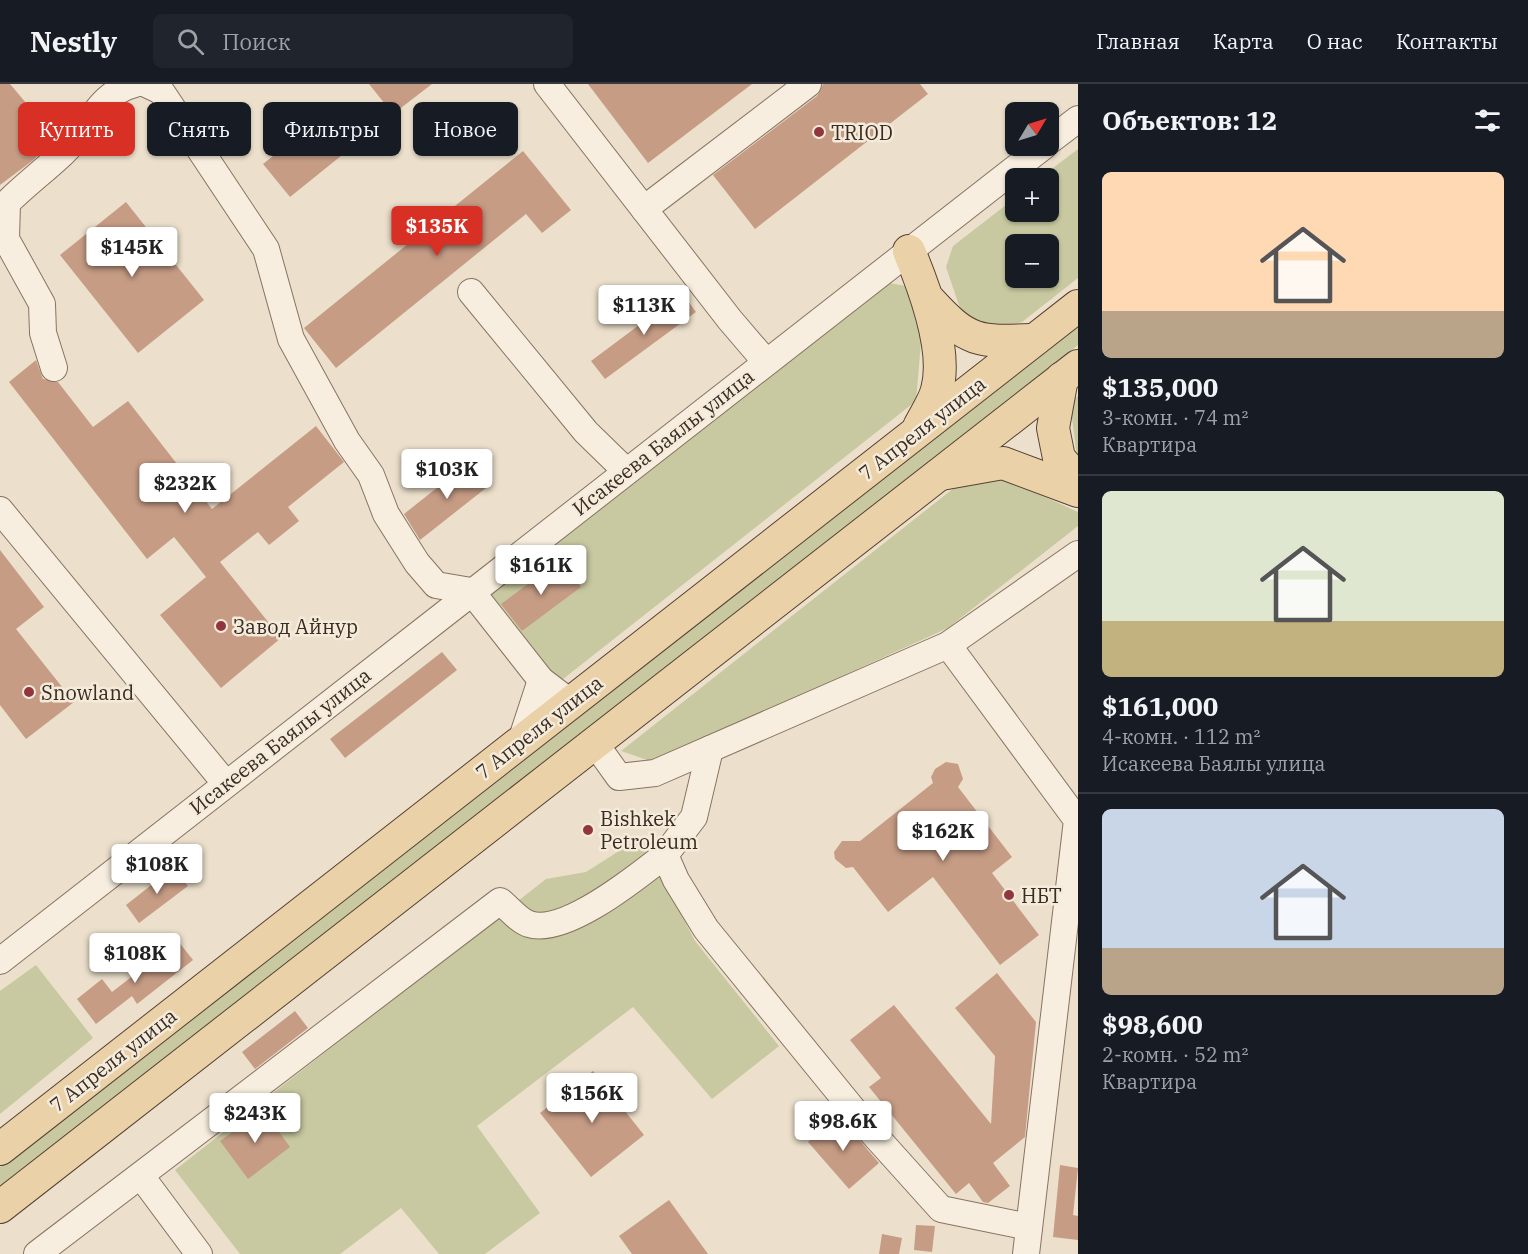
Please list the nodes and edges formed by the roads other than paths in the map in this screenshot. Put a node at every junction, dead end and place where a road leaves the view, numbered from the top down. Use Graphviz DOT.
graph roads {
  1 [pos="135,84"];
  2 [pos="146,84"];
  3 [pos="547,84"];
  4 [pos="808,84"];
  5 [pos="1078,119"];
  6 [pos="1059,134"];
  7 [pos="1031,156"];
  8 [pos="644,209"];
  9 [pos="909,251"];
  10 [pos="471,292"];
  11 [pos="930,302"];
  12 [pos="1078,306"];
  13 [pos="1034,340"];
  14 [pos="766,362"];
  15 [pos="54,368"];
  16 [pos="1070,372"];
  17 [pos="917,432"];
  18 [pos="626,471"];
  19 [pos="937,475"];
  20 [pos="1078,480"];
  21 [pos="1078,491"];
  22 [pos="0,510"];
  23 [pos="1078,554"];
  24 [pos="471,591"];
  25 [pos="948,645"];
  26 [pos="541,680"];
  27 [pos="570,702"];
  28 [pos="521,741"];
  29 [pos="594,742"];
  30 [pos="710,749"];
  31 [pos="226,784"];
  32 [pos="665,855"];
  33 [pos="0,961"];
  34 [pos="0,1149"];
  35 [pos="141,1176"];
  36 [pos="0,1207"];
  37 [pos="1029,1227"];
  38 [pos="37,1254"];
  39 [pos="199,1254"];
  40 [pos="1026,1254"];
  1 -- 15 [label="street"];
  2 -- 24 [label="street"];
  3 -- 8 [label="street"];
  4 -- 8 [label="street"];
  5 -- 6 [label="street"];
  7 -- 9 [label="street, Исакеева Баялы улица"];
  8 -- 14 [label="street"];
  9 -- 11 [label="main road"];
  9 -- 14 [label="street, Исакеева Баялы улица"];
  10 -- 18 [label="street"];
  11 -- 13 [label="main road"];
  11 -- 17 [label="main road"];
  12 -- 13 [label="main road, 7 Апреля улица"];
  13 -- 17 [label="main road, 7 Апреля улица"];
  14 -- 18 [label="street, Исакеева Баялы улица"];
  16 -- 19 [label="main road"];
  16 -- 20 [label="main road"];
  17 -- 27 [label="main road, 7 Апреля улица"];
  18 -- 24 [label="street, Исакеева Баялы улица"];
  19 -- 21 [label="main road"];
  19 -- 29 [label="main road"];
  22 -- 31 [label="street"];
  23 -- 25 [label="street"];
  24 -- 26 [label="street"];
  24 -- 31 [label="street, Исакеева Баялы улица"];
  25 -- 30 [label="street"];
  25 -- 37 [label="street"];
  26 -- 27 [label="street"];
  26 -- 28 [label="street"];
  27 -- 28 [label="main road, 7 Апреля улица"];
  28 -- 34 [label="main road, 7 Апреля улица"];
  29 -- 30 [label="street"];
  29 -- 36 [label="main road"];
  30 -- 32 [label="street"];
  31 -- 33 [label="street, Исакеева Баялы улица"];
  32 -- 35 [label="street"];
  32 -- 37 [label="street"];
  35 -- 38 [label="street"];
  35 -- 39 [label="street"];
  37 -- 40 [label="street"];
}
